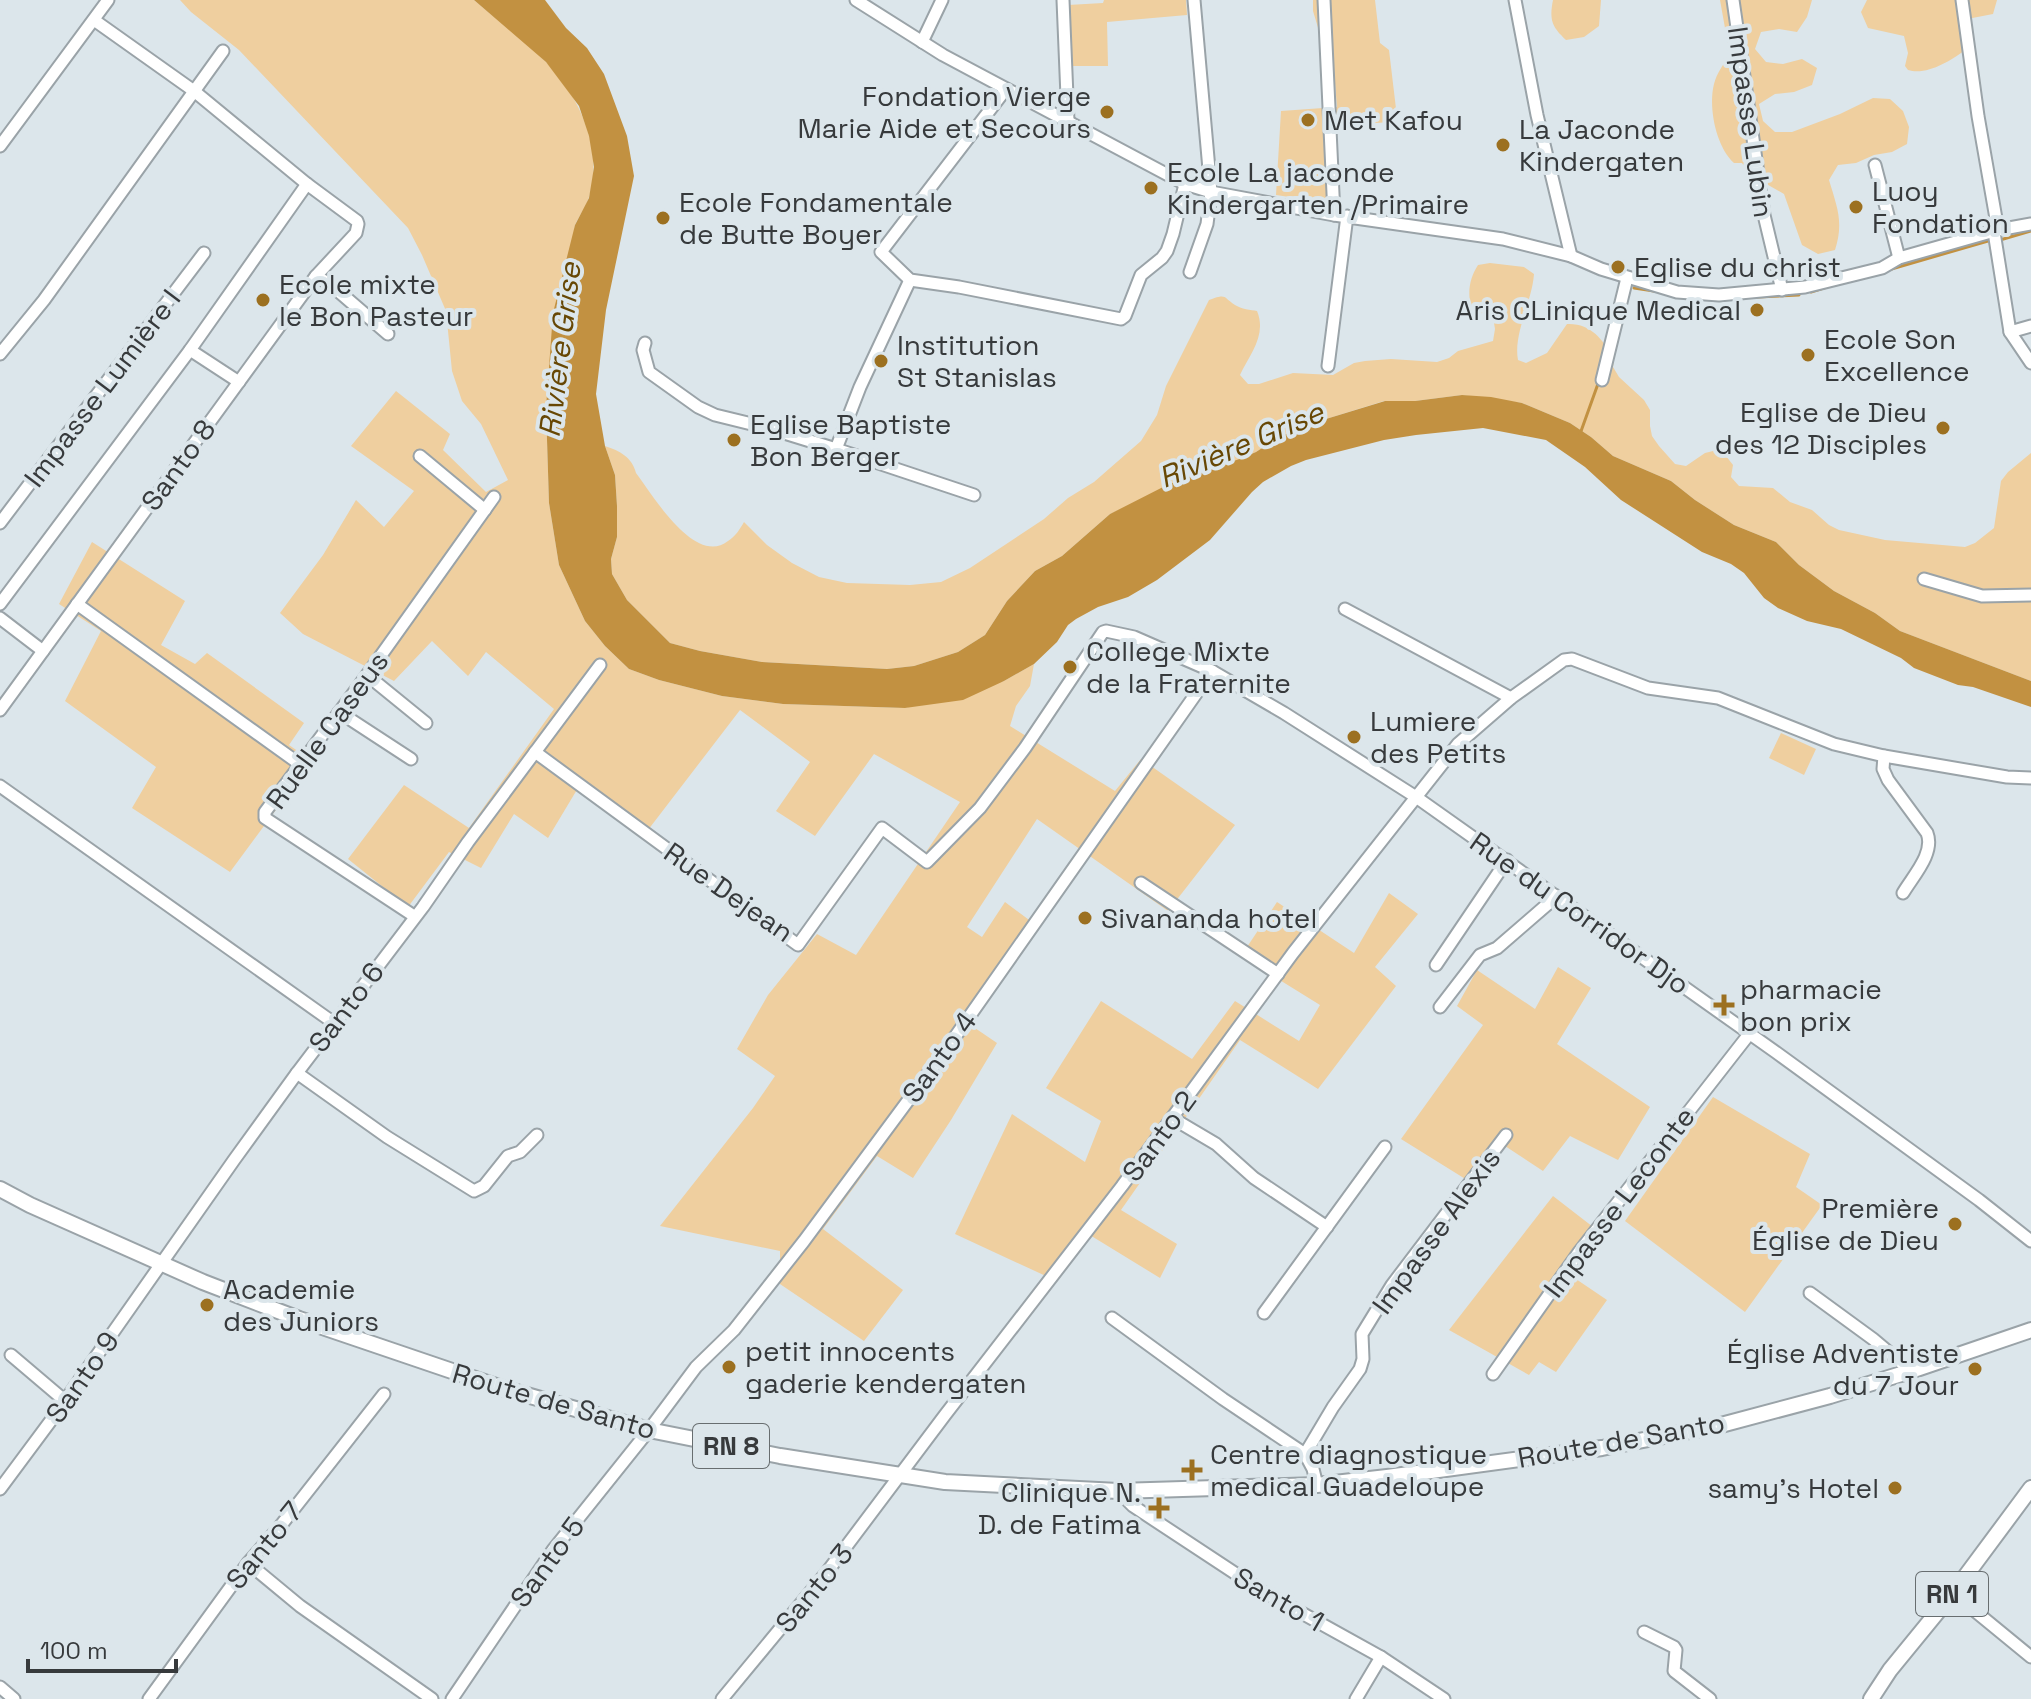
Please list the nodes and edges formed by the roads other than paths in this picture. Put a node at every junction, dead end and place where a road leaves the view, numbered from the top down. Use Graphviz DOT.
graph roads {
  1 [pos="108,0"];
  2 [pos="856,0"];
  3 [pos="942,0"];
  4 [pos="1063,0"];
  5 [pos="1194,0"];
  6 [pos="1324,0"];
  7 [pos="1515,0"];
  8 [pos="1733,0"];
  9 [pos="1962,0"];
  10 [pos="94,20"];
  11 [pos="922,42"];
  12 [pos="223,51"];
  13 [pos="1006,89"];
  14 [pos="194,91"];
  15 [pos="1068,121"];
  16 [pos="0,146"];
  17 [pos="1875,165"];
  18 [pos="307,184"];
  19 [pos="1185,184"];
  20 [pos="1211,192"];
  21 [pos="1334,215"];
  22 [pos="1347,216"];
  23 [pos="2031,224"];
  24 [pos="1996,231"];
  25 [pos="204,253"];
  26 [pos="1571,256"];
  27 [pos="1899,258"];
  28 [pos="1190,272"];
  29 [pos="316,276"];
  30 [pos="1627,278"];
  31 [pos="910,280"];
  32 [pos="1782,290"];
  33 [pos="2031,326"];
  34 [pos="2010,332"];
  35 [pos="388,334"];
  36 [pos="645,343"];
  37 [pos="190,350"];
  38 [pos="0,354"];
  39 [pos="2031,363"];
  40 [pos="1328,366"];
  41 [pos="1602,380"];
  42 [pos="239,382"];
  43 [pos="836,449"];
  44 [pos="420,456"];
  45 [pos="974,495"];
  46 [pos="494,497"];
  47 [pos="485,510"];
  48 [pos="0,523"];
  49 [pos="1924,579"];
  50 [pos="2031,595"];
  51 [pos="0,604"];
  52 [pos="77,604"];
  53 [pos="1345,609"];
  54 [pos="0,618"];
  55 [pos="1103,632"];
  56 [pos="43,651"];
  57 [pos="600,665"];
  58 [pos="1212,671"];
  59 [pos="367,675"];
  60 [pos="1511,698"];
  61 [pos="0,710"];
  62 [pos="339,712"];
  63 [pos="426,723"];
  64 [pos="535,752"];
  65 [pos="1884,756"];
  66 [pos="411,759"];
  67 [pos="301,765"];
  68 [pos="2031,778"];
  69 [pos="0,786"];
  70 [pos="1416,797"];
  71 [pos="1507,860"];
  72 [pos="1141,883"];
  73 [pos="1903,893"];
  74 [pos="1557,896"];
  75 [pos="414,916"];
  76 [pos="1436,965"];
  77 [pos="1278,974"];
  78 [pos="1440,1007"];
  79 [pos="334,1023"];
  80 [pos="1750,1033"];
  81 [pos="297,1073"];
  82 [pos="1172,1118"];
  83 [pos="537,1135"];
  84 [pos="1506,1135"];
  85 [pos="1385,1147"];
  86 [pos="0,1189"];
  87 [pos="1327,1227"];
  88 [pos="2031,1241"];
  89 [pos="162,1265"];
  90 [pos="1810,1293"];
  91 [pos="1264,1313"];
  92 [pos="1112,1318"];
  93 [pos="2031,1330"];
  94 [pos="11,1355"];
  95 [pos="1911,1371"];
  96 [pos="1493,1374"];
  97 [pos="384,1394"];
  98 [pos="64,1400"];
  99 [pos="649,1430"];
  100 [pos="1305,1454"];
  101 [pos="902,1474"];
  102 [pos="1317,1485"];
  103 [pos="2031,1488"];
  104 [pos="0,1489"];
  105 [pos="1118,1491"];
  106 [pos="248,1563"];
  107 [pos="1953,1593"];
  108 [pos="1644,1632"];
  109 [pos="1381,1657"];
  110 [pos="2031,1657"];
  111 [pos="0,1687"];
  112 [pos="14,1699"];
  113 [pos="149,1699"];
  114 [pos="432,1699"];
  115 [pos="452,1699"];
  116 [pos="722,1699"];
  117 [pos="1356,1699"];
  118 [pos="1444,1699"];
  119 [pos="1710,1699"];
  120 [pos="1871,1699"];
  1 -- 10 [label="street"];
  2 -- 11 [label="street"];
  3 -- 11 [label="street"];
  4 -- 15 [label="street"];
  5 -- 20 [label="street"];
  6 -- 21 [label="street"];
  7 -- 26 [label="street"];
  8 -- 32 [label="street, Impasse Lubin"];
  9 -- 24 [label="street"];
  10 -- 14 [label="street"];
  10 -- 16 [label="street"];
  11 -- 13 [label="street"];
  12 -- 14 [label="street"];
  13 -- 15 [label="street"];
  13 -- 31 [label="street"];
  14 -- 18 [label="street"];
  14 -- 38 [label="street"];
  15 -- 19 [label="street"];
  17 -- 27 [label="street"];
  18 -- 29 [label="street, Santo 8"];
  18 -- 37 [label="street"];
  19 -- 20 [label="street"];
  19 -- 31 [label="street"];
  20 -- 21 [label="street"];
  20 -- 28 [label="street"];
  21 -- 22 [label="street"];
  22 -- 26 [label="street"];
  22 -- 40 [label="street"];
  23 -- 24 [label="street"];
  24 -- 27 [label="street"];
  24 -- 34 [label="street"];
  25 -- 48 [label="street, Impasse Lumière I"];
  26 -- 30 [label="street"];
  27 -- 32 [label="street"];
  29 -- 35 [label="street"];
  29 -- 42 [label="street, Santo 8"];
  30 -- 32 [label="street"];
  30 -- 41 [label="street"];
  31 -- 43 [label="street"];
  33 -- 34 [label="street"];
  34 -- 39 [label="street"];
  36 -- 43 [label="street"];
  37 -- 42 [label="street"];
  37 -- 51 [label="street"];
  42 -- 52 [label="street, Santo 8"];
  43 -- 45 [label="street"];
  44 -- 47 [label="street"];
  46 -- 47 [label="street, Ruelle Caseus"];
  47 -- 59 [label="street, Ruelle Caseus"];
  49 -- 50 [label="street"];
  52 -- 56 [label="street, Santo 8"];
  52 -- 67 [label="street"];
  53 -- 60 [label="street"];
  54 -- 56 [label="street"];
  55 -- 58 [label="street, Rue du Corridor Djo"];
  55 -- 64 [label="street, Rue Dejean"];
  56 -- 61 [label="street, Santo 8"];
  57 -- 64 [label="street, Santo 6"];
  58 -- 70 [label="street, Rue du Corridor Djo"];
  58 -- 99 [label="street, Santo 4"];
  59 -- 62 [label="street, Ruelle Caseus"];
  59 -- 63 [label="street"];
  60 -- 65 [label="street, Santo 2"];
  60 -- 70 [label="street, Santo 2"];
  62 -- 66 [label="street"];
  62 -- 67 [label="street, Ruelle Caseus"];
  64 -- 75 [label="street, Santo 6"];
  65 -- 68 [label="street"];
  65 -- 73 [label="street"];
  67 -- 75 [label="street, Ruelle Caseus"];
  69 -- 79 [label="street"];
  70 -- 71 [label="street, Rue du Corridor Djo"];
  70 -- 77 [label="street, Santo 2"];
  71 -- 74 [label="street, Rue du Corridor Djo"];
  71 -- 76 [label="street"];
  72 -- 77 [label="street"];
  74 -- 78 [label="street"];
  74 -- 80 [label="street, Rue du Corridor Djo"];
  75 -- 79 [label="street, Santo 6"];
  77 -- 82 [label="street, Santo 2"];
  79 -- 81 [label="street, Santo 6"];
  80 -- 88 [label="street, Rue du Corridor Djo"];
  80 -- 96 [label="street, Impasse Leconte"];
  81 -- 83 [label="street"];
  81 -- 89 [label="street, Santo 6"];
  82 -- 87 [label="street"];
  82 -- 101 [label="street, Santo 2"];
  84 -- 100 [label="street, Impasse Alexis"];
  85 -- 87 [label="street"];
  86 -- 89 [label="main road, Route de Santo / RN 8"];
  87 -- 91 [label="street"];
  89 -- 98 [label="street, Santo 9"];
  89 -- 99 [label="main road, Route de Santo / RN 8"];
  90 -- 95 [label="street"];
  92 -- 100 [label="street"];
  93 -- 95 [label="main road, Route de Santo / RN 8"];
  94 -- 98 [label="street"];
  95 -- 102 [label="main road, Route de Santo / RN 8"];
  97 -- 106 [label="street, Santo 7"];
  98 -- 104 [label="street, Santo 9"];
  99 -- 101 [label="main road, Route de Santo / RN 8"];
  99 -- 115 [label="street, Santo 5"];
  100 -- 102 [label="street"];
  101 -- 105 [label="main road, Route de Santo / RN 8"];
  101 -- 116 [label="street, Santo 3"];
  102 -- 105 [label="main road, Route de Santo / RN 8"];
  103 -- 107 [label="main road, RN 1"];
  105 -- 109 [label="street, Santo 1"];
  106 -- 113 [label="street, Santo 7"];
  106 -- 114 [label="street"];
  107 -- 110 [label="street"];
  107 -- 120 [label="main road, RN 1"];
  108 -- 119 [label="street"];
  109 -- 117 [label="street"];
  109 -- 118 [label="street, Santo 1"];
  111 -- 112 [label="street"];
}
